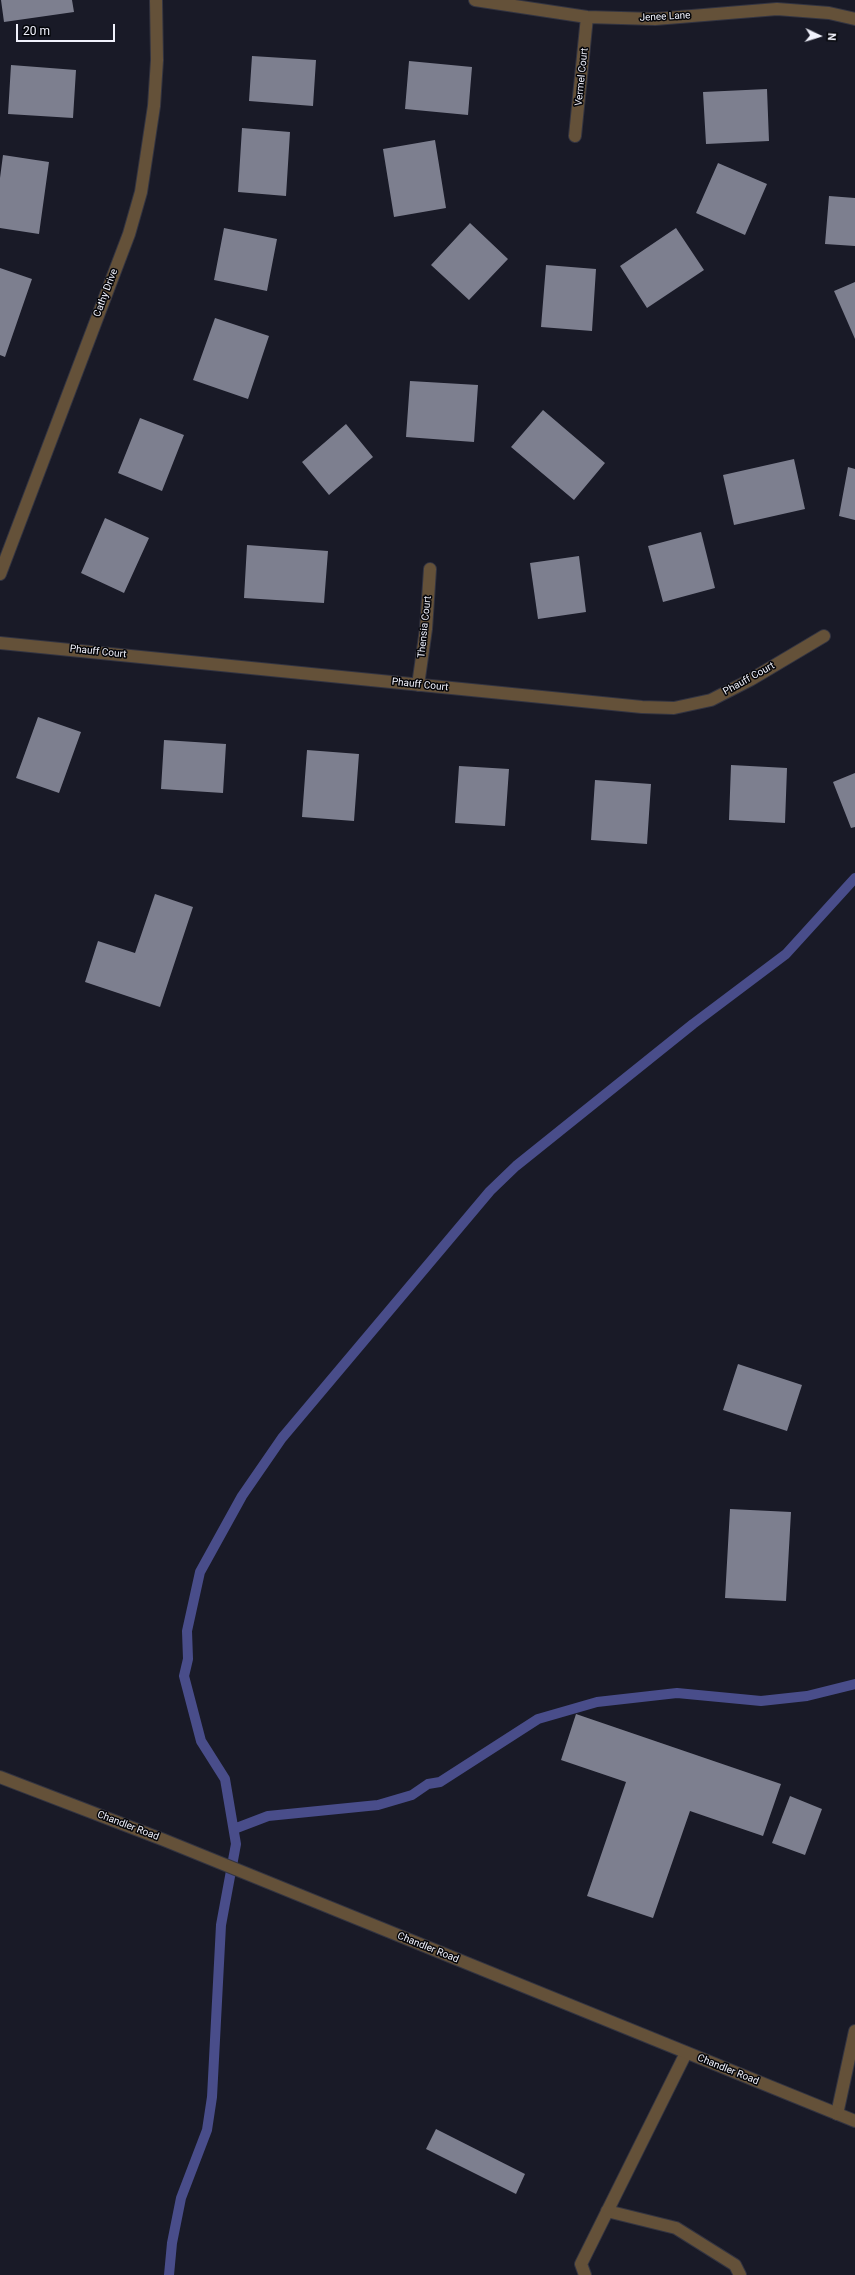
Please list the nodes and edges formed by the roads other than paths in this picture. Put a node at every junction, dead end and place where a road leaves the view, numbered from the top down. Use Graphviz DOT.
graph roads {
  1 [pos="156,0"];
  2 [pos="475,0"];
  3 [pos="587,17"];
  4 [pos="855,19"];
  5 [pos="575,136"];
  6 [pos="430,569"];
  7 [pos="0,574"];
  8 [pos="824,636"];
  9 [pos="0,643"];
  10 [pos="418,685"];
  11 [pos="0,1777"];
  12 [pos="855,2031"];
  13 [pos="686,2053"];
  14 [pos="837,2114"];
  15 [pos="855,2121"];
  16 [pos="606,2211"];
  17 [pos="585,2275"];
  18 [pos="740,2275"];
  1 -- 7 [label="street, Cathy Drive"];
  2 -- 3 [label="street, Jenee Lane"];
  3 -- 4 [label="street, Jenee Lane"];
  3 -- 5 [label="street, Vermel Court"];
  6 -- 10 [label="street, Thensia Court"];
  8 -- 10 [label="street, Phauff Court"];
  9 -- 10 [label="street, Phauff Court"];
  11 -- 13 [label="street, Chandler Road"];
  12 -- 14 [label="street"];
  13 -- 14 [label="street, Chandler Road"];
  13 -- 16 [label="street"];
  14 -- 15 [label="street, Chandler Road"];
  16 -- 17 [label="street"];
  16 -- 18 [label="street"];
}
